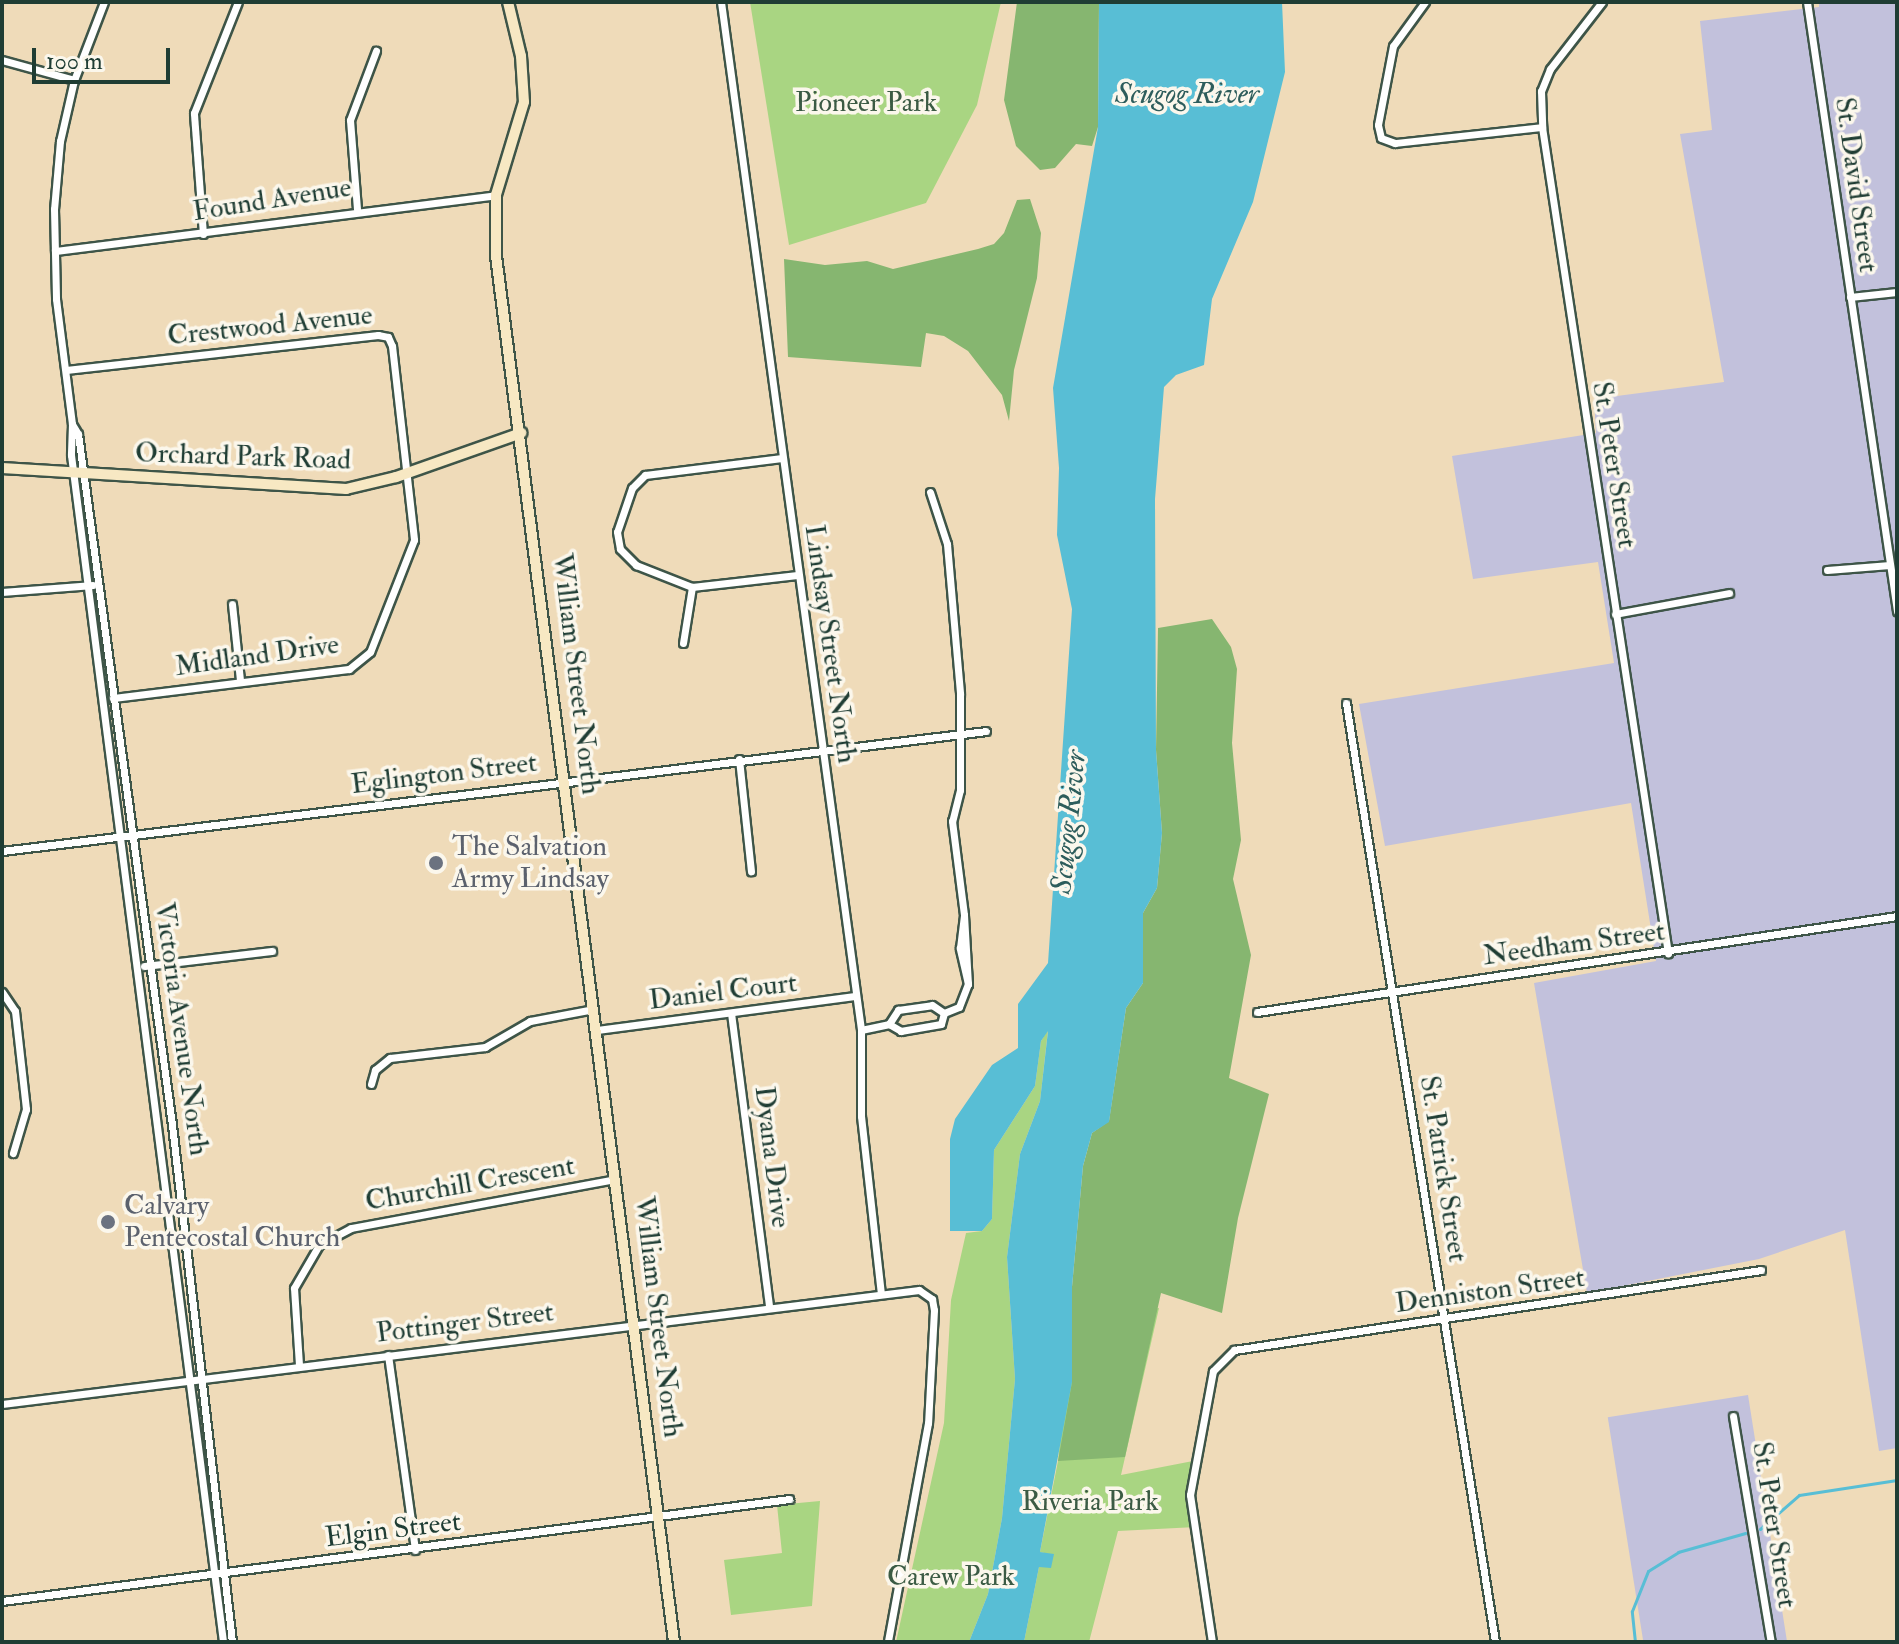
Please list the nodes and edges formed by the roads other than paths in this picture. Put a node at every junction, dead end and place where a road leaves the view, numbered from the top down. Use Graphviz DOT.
graph roads {
  1 [pos="104,2"];
  2 [pos="238,2"];
  3 [pos="508,2"];
  4 [pos="721,2"];
  5 [pos="1425,2"];
  6 [pos="1602,2"];
  7 [pos="1807,2"];
  8 [pos="376,51"];
  9 [pos="2,60"];
  10 [pos="74,80"];
  11 [pos="1542,127"];
  12 [pos="496,195"];
  13 [pos="357,209"];
  14 [pos="203,234"];
  15 [pos="55,251"];
  16 [pos="1897,292"];
  17 [pos="1850,297"];
  18 [pos="66,370"];
  19 [pos="521,433"];
  20 [pos="782,458"];
  21 [pos="2,468"];
  22 [pos="78,472"];
  23 [pos="408,473"];
  24 [pos="930,492"];
  25 [pos="1890,565"];
  26 [pos="1827,570"];
  27 [pos="797,575"];
  28 [pos="88,585"];
  29 [pos="99,585"];
  30 [pos="692,587"];
  31 [pos="2,592"];
  32 [pos="1729,593"];
  33 [pos="232,604"];
  34 [pos="1897,611"];
  35 [pos="1615,614"];
  36 [pos="683,643"];
  37 [pos="240,680"];
  38 [pos="114,698"];
  39 [pos="102,699"];
  40 [pos="1346,703"];
  41 [pos="986,731"];
  42 [pos="959,735"];
  43 [pos="823,749"];
  44 [pos="739,759"];
  45 [pos="566,780"];
  46 [pos="121,835"];
  47 [pos="133,835"];
  48 [pos="2,851"];
  49 [pos="751,871"];
  50 [pos="964,915"];
  51 [pos="1897,916"];
  52 [pos="969,946"];
  53 [pos="960,948"];
  54 [pos="272,951"];
  55 [pos="1668,953"];
  56 [pos="149,965"];
  57 [pos="138,967"];
  58 [pos="968,984"];
  59 [pos="2,992"];
  60 [pos="1391,992"];
  61 [pos="855,996"];
  62 [pos="594,1009"];
  63 [pos="1257,1012"];
  64 [pos="731,1013"];
  65 [pos="944,1013"];
  66 [pos="889,1024"];
  67 [pos="597,1030"];
  68 [pos="861,1030"];
  69 [pos="371,1084"];
  70 [pos="172,1125"];
  71 [pos="159,1126"];
  72 [pos="13,1153"];
  73 [pos="617,1179"];
  74 [pos="1761,1270"];
  75 [pos="881,1294"];
  76 [pos="769,1307"];
  77 [pos="1446,1320"];
  78 [pos="635,1325"];
  79 [pos="388,1355"];
  80 [pos="299,1365"];
  81 [pos="203,1377"];
  82 [pos="192,1378"];
  83 [pos="2,1404"];
  84 [pos="1733,1416"];
  85 [pos="789,1499"];
  86 [pos="659,1517"];
  87 [pos="415,1550"];
  88 [pos="220,1573"];
  89 [pos="2,1601"];
  90 [pos="223,1642"];
  91 [pos="232,1642"];
  92 [pos="674,1642"];
  93 [pos="888,1642"];
  94 [pos="1212,1642"];
  95 [pos="1495,1642"];
  96 [pos="1771,1642"];
  1 -- 10 [label="street, Victoria Avenue North"];
  2 -- 14 [label="street"];
  3 -- 12 [label="street, William Street North"];
  4 -- 20 [label="street, Lindsay Street North"];
  5 -- 11 [label="street"];
  6 -- 11 [label="street, St. Peter Street"];
  7 -- 17 [label="street, St. David Street"];
  8 -- 13 [label="street"];
  9 -- 10 [label="street"];
  10 -- 15 [label="street, Victoria Avenue North"];
  11 -- 35 [label="street, St. Peter Street"];
  12 -- 13 [label="street, Found Avenue"];
  12 -- 19 [label="street, William Street North"];
  13 -- 14 [label="street, Found Avenue"];
  14 -- 15 [label="street, Found Avenue"];
  15 -- 18 [label="street, Victoria Avenue North"];
  16 -- 17 [label="street"];
  17 -- 25 [label="street, St. David Street"];
  18 -- 22 [label="street, Victoria Avenue North"];
  18 -- 23 [label="street, Crestwood Avenue"];
  19 -- 23 [label="street, Orchard Park Road"];
  19 -- 45 [label="street, William Street North"];
  20 -- 27 [label="street, Lindsay Street North"];
  20 -- 30 [label="street"];
  21 -- 22 [label="street, Orchard Park Road"];
  22 -- 23 [label="street, Orchard Park Road"];
  22 -- 28 [label="street, Victoria Avenue North"];
  22 -- 29 [label="street, Victoria Avenue North"];
  23 -- 37 [label="street, Midland Drive"];
  24 -- 42 [label="street"];
  25 -- 26 [label="street"];
  25 -- 34 [label="street, St. David Street"];
  27 -- 30 [label="street"];
  27 -- 43 [label="street, Lindsay Street North"];
  28 -- 29 [label="street"];
  28 -- 31 [label="street"];
  28 -- 39 [label="street, Victoria Avenue North"];
  29 -- 38 [label="street, Victoria Avenue North"];
  30 -- 36 [label="street"];
  32 -- 35 [label="street"];
  33 -- 37 [label="street"];
  35 -- 55 [label="street, St. Peter Street"];
  37 -- 38 [label="street, Midland Drive"];
  38 -- 39 [label="street, Midland Drive"];
  38 -- 47 [label="street, Victoria Avenue North"];
  39 -- 46 [label="street, Victoria Avenue North"];
  40 -- 60 [label="street, St. Patrick Street"];
  41 -- 42 [label="street, Eglington Street"];
  42 -- 43 [label="street, Eglington Street"];
  42 -- 50 [label="street"];
  43 -- 44 [label="street, Eglington Street"];
  43 -- 61 [label="street, Lindsay Street North"];
  44 -- 45 [label="street, Eglington Street"];
  44 -- 49 [label="street"];
  45 -- 47 [label="street, Eglington Street"];
  45 -- 62 [label="street, William Street North"];
  46 -- 47 [label="street, Eglington Street"];
  46 -- 48 [label="street, Eglington Street"];
  46 -- 57 [label="street, Victoria Avenue North"];
  47 -- 56 [label="street, Victoria Avenue North"];
  50 -- 52 [label="street"];
  50 -- 53 [label="street"];
  51 -- 55 [label="street, Needham Street"];
  52 -- 53 [label="street"];
  52 -- 58 [label="street"];
  53 -- 58 [label="street"];
  54 -- 56 [label="street"];
  55 -- 60 [label="street, Needham Street"];
  56 -- 57 [label="street"];
  56 -- 70 [label="street, Victoria Avenue North"];
  57 -- 71 [label="street, Victoria Avenue North"];
  58 -- 65 [label="street"];
  59 -- 72 [label="street"];
  60 -- 63 [label="street, Needham Street"];
  60 -- 77 [label="street, St. Patrick Street"];
  61 -- 64 [label="street, Daniel Court"];
  61 -- 68 [label="street, Lindsay Street North"];
  62 -- 67 [label="street, William Street North"];
  62 -- 69 [label="street"];
  64 -- 67 [label="street, Daniel Court"];
  64 -- 76 [label="street, Dyana Drive"];
  65 -- 66 [label="street"];
  65 -- 66 [label="street"];
  66 -- 68 [label="street"];
  67 -- 73 [label="street, William Street North"];
  68 -- 75 [label="street, Lindsay Street North"];
  70 -- 71 [label="street"];
  70 -- 81 [label="street, Victoria Avenue North"];
  71 -- 82 [label="street, Victoria Avenue North"];
  73 -- 78 [label="street, William Street North"];
  73 -- 80 [label="street, Churchill Crescent"];
  74 -- 77 [label="street, Denniston Street"];
  75 -- 76 [label="street, Pottinger Street"];
  75 -- 93 [label="street, Pottinger Street"];
  76 -- 78 [label="street, Pottinger Street"];
  77 -- 94 [label="street, Denniston Street"];
  77 -- 95 [label="street, St. Patrick Street"];
  78 -- 79 [label="street, Pottinger Street"];
  78 -- 86 [label="street, William Street North"];
  79 -- 80 [label="street, Pottinger Street"];
  79 -- 87 [label="street"];
  80 -- 81 [label="street, Pottinger Street"];
  81 -- 82 [label="street, Pottinger Street"];
  81 -- 88 [label="street, Victoria Avenue North"];
  82 -- 83 [label="street, Pottinger Street"];
  82 -- 88 [label="street, Victoria Avenue North"];
  84 -- 96 [label="street, St. Peter Street"];
  85 -- 86 [label="street, Elgin Street"];
  86 -- 87 [label="street, Elgin Street"];
  86 -- 92 [label="street, William Street North"];
  87 -- 88 [label="street, Elgin Street"];
  88 -- 89 [label="street, Elgin Street"];
  88 -- 90 [label="street, Victoria Avenue North"];
  88 -- 91 [label="street, Victoria Avenue North"];
}
